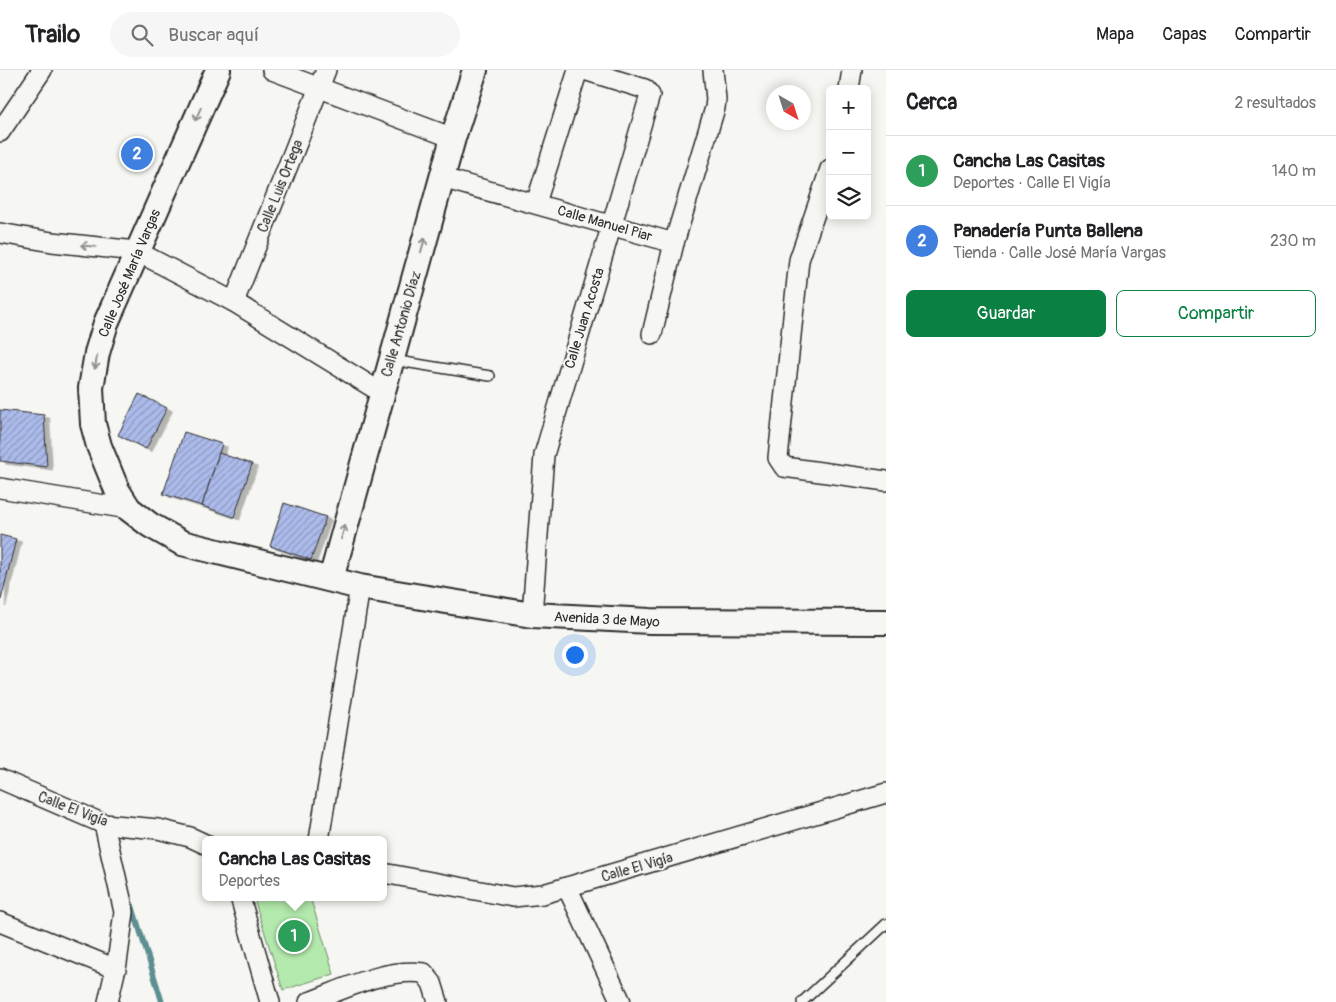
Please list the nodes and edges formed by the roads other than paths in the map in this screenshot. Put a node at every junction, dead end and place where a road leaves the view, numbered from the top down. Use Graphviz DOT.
graph roads {
  1 [pos="42,70"];
  2 [pos="218,70"];
  3 [pos="272,70"];
  4 [pos="326,70"];
  5 [pos="476,70"];
  6 [pos="578,70"];
  7 [pos="584,70"];
  8 [pos="713,70"];
  9 [pos="852,70"];
  10 [pos="850,85"];
  11 [pos="319,88"];
  12 [pos="0,132"];
  13 [pos="453,138"];
  14 [pos="828,175"];
  15 [pos="442,178"];
  16 [pos="536,204"];
  17 [pos="613,224"];
  18 [pos="0,233"];
  19 [pos="674,243"];
  20 [pos="136,251"];
  21 [pos="234,302"];
  22 [pos="652,334"];
  23 [pos="391,360"];
  24 [pos="490,376"];
  25 [pos="382,393"];
  26 [pos="886,481"];
  27 [pos="0,488"];
  28 [pos="129,510"];
  29 [pos="330,579"];
  30 [pos="360,587"];
  31 [pos="532,615"];
  32 [pos="886,622"];
  33 [pos="0,779"];
  34 [pos="886,793"];
  35 [pos="104,824"];
  36 [pos="320,836"];
  37 [pos="202,842"];
  38 [pos="387,874"];
  39 [pos="567,887"];
  40 [pos="241,901"];
  41 [pos="0,922"];
  42 [pos="886,924"];
  43 [pos="116,969"];
  44 [pos="108,1002"];
  45 [pos="270,1002"];
  46 [pos="309,1002"];
  47 [pos="438,1002"];
  48 [pos="621,1002"];
  49 [pos="802,1002"];
  1 -- 12 [label="street"];
  2 -- 20 [label="street, Calle José María Vargas, one-way"];
  3 -- 11 [label="street"];
  4 -- 11 [label="street, Calle Luis Ortega"];
  5 -- 13 [label="street, Calle Antonio Díaz"];
  6 -- 16 [label="street"];
  7 -- 17 [label="street, Calle Juan Acosta"];
  8 -- 19 [label="street"];
  9 -- 10 [label="street"];
  11 -- 13 [label="street"];
  11 -- 21 [label="street, Calle Luis Ortega"];
  13 -- 15 [label="street, Calle Antonio Díaz"];
  14 -- 26 [label="street"];
  15 -- 16 [label="street, Calle Manuel Piar"];
  23 -- 15 [label="street, Calle Antonio Díaz, one-way"];
  16 -- 17 [label="street, Calle Manuel Piar"];
  17 -- 19 [label="street, Calle Manuel Piar"];
  17 -- 31 [label="street, Calle Juan Acosta"];
  20 -- 18 [label="street, one-way"];
  19 -- 22 [label="street"];
  20 -- 21 [label="street"];
  20 -- 28 [label="street, Calle José María Vargas, one-way"];
  21 -- 25 [label="street"];
  23 -- 24 [label="lane"];
  23 -- 25 [label="street, Calle Antonio Díaz"];
  29 -- 25 [label="street, Calle Antonio Díaz, one-way"];
  27 -- 28 [label="street"];
  28 -- 29 [label="street, Avenida 3 de Mayo"];
  29 -- 30 [label="street, Avenida 3 de Mayo"];
  30 -- 31 [label="street, Avenida 3 de Mayo"];
  30 -- 36 [label="street"];
  31 -- 32 [label="street, Avenida 3 de Mayo"];
  33 -- 35 [label="street, Calle El Vigía"];
  34 -- 39 [label="street, Calle El Vigía"];
  35 -- 37 [label="street, Calle El Vigía"];
  35 -- 43 [label="street"];
  38 -- 39 [label="street, Calle El Vigía"];
  39 -- 48 [label="street"];
  40 -- 45 [label="street"];
  41 -- 43 [label="street"];
  42 -- 49 [label="lane"];
  43 -- 44 [label="street"];
  46 -- 47 [label="street"];
}
